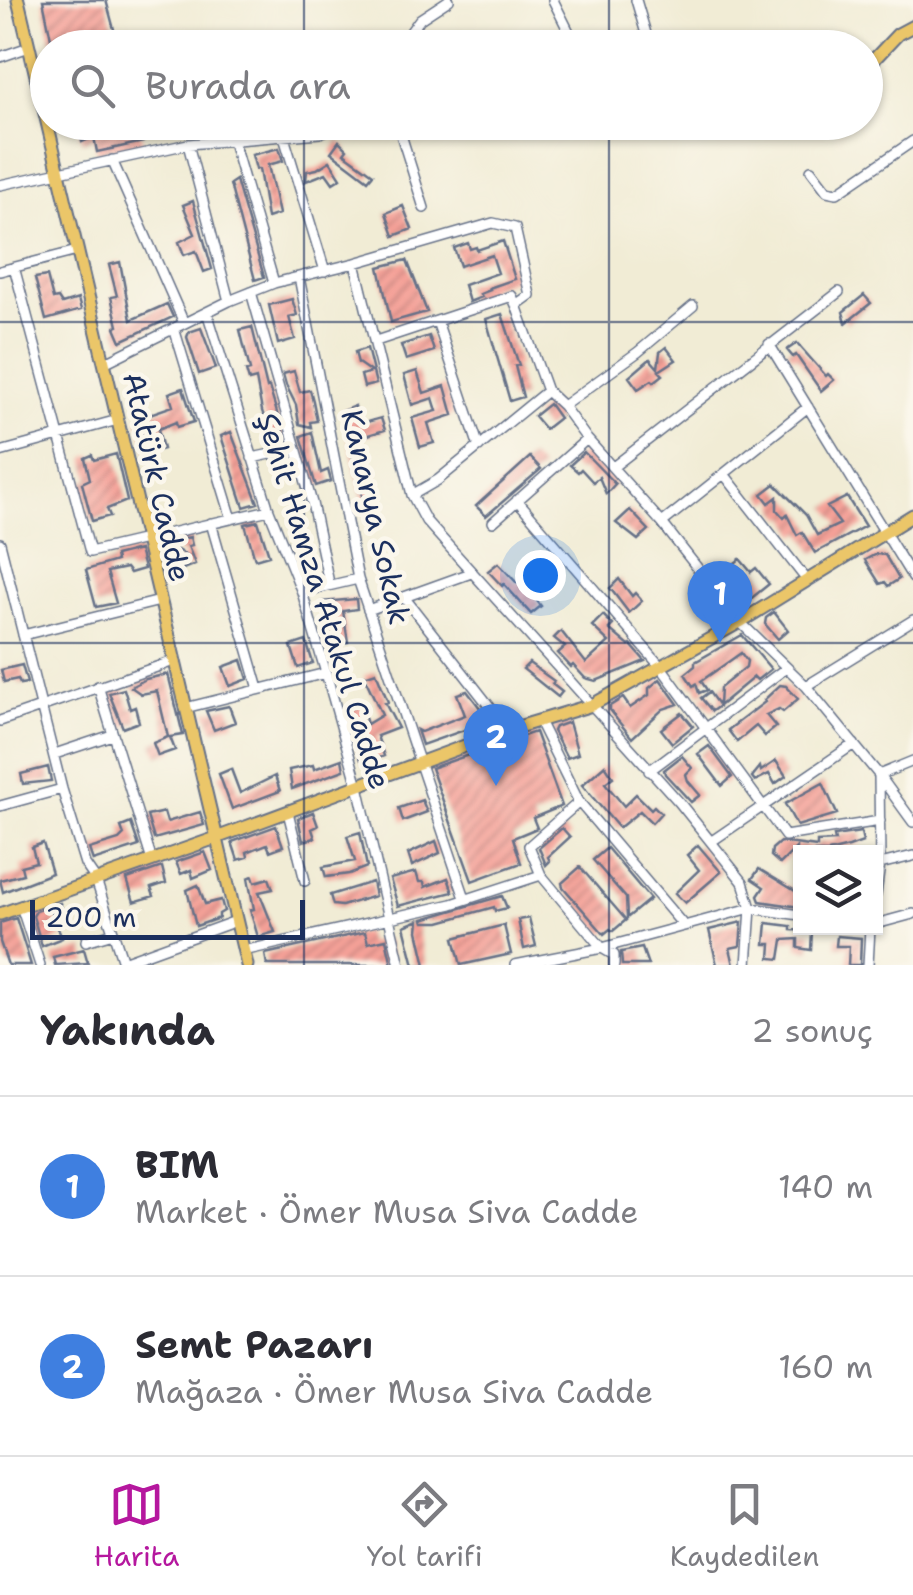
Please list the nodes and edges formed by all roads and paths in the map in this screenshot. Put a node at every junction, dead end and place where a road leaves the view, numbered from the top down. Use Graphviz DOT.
graph roads {
  1 [pos="18,0"];
  2 [pos="424,0"];
  3 [pos="449,0"];
  4 [pos="553,0"];
  5 [pos="636,0"];
  6 [pos="428,14"];
  7 [pos="913,26"];
  8 [pos="412,30"];
  9 [pos="568,30"];
  10 [pos="644,30"];
  11 [pos="29,47"];
  12 [pos="883,50"];
  13 [pos="30,51"];
  14 [pos="0,57"];
  15 [pos="51,140"];
  16 [pos="217,140"];
  17 [pos="233,140"];
  18 [pos="285,140"];
  19 [pos="403,140"];
  20 [pos="913,141"];
  21 [pos="188,144"];
  22 [pos="112,160"];
  23 [pos="811,170"];
  24 [pos="58,171"];
  25 [pos="0,185"];
  26 [pos="424,208"];
  27 [pos="77,250"];
  28 [pos="355,263"];
  29 [pos="14,267"];
  30 [pos="324,270"];
  31 [pos="0,271"];
  32 [pos="300,277"];
  33 [pos="274,282"];
  34 [pos="251,292"];
  35 [pos="839,292"];
  36 [pos="514,300"];
  37 [pos="229,301"];
  38 [pos="693,306"];
  39 [pos="206,312"];
  40 [pos="437,321"];
  41 [pos="179,326"];
  42 [pos="376,341"];
  43 [pos="769,344"];
  44 [pos="104,363"];
  45 [pos="547,391"];
  46 [pos="563,406"];
  47 [pos="808,407"];
  48 [pos="118,420"];
  49 [pos="61,434"];
  50 [pos="587,439"];
  51 [pos="478,447"];
  52 [pos="294,449"];
  53 [pos="0,452"];
  54 [pos="252,458"];
  55 [pos="613,467"];
  56 [pos="724,474"];
  57 [pos="412,495"];
  58 [pos="517,500"];
  59 [pos="269,510"];
  60 [pos="913,515"];
  61 [pos="232,519"];
  62 [pos="493,522"];
  63 [pos="211,523"];
  64 [pos="662,524"];
  65 [pos="887,532"];
  66 [pos="146,541"];
  67 [pos="0,543"];
  68 [pos="472,573"];
  69 [pos="912,576"];
  70 [pos="358,579"];
  71 [pos="806,580"];
  72 [pos="330,583"];
  73 [pos="302,592"];
  74 [pos="404,597"];
  75 [pos="160,601"];
  76 [pos="368,610"];
  77 [pos="913,620"];
  78 [pos="740,622"];
  79 [pos="23,634"];
  80 [pos="174,661"];
  81 [pos="660,667"];
  82 [pos="786,668"];
  83 [pos="326,673"];
  84 [pos="98,686"];
  85 [pos="806,686"];
  86 [pos="260,689"];
  87 [pos="592,704"];
  88 [pos="41,706"];
  89 [pos="186,708"];
  90 [pos="0,721"];
  91 [pos="539,721"];
  92 [pos="706,728"];
  93 [pos="508,730"];
  94 [pos="112,735"];
  95 [pos="854,744"];
  96 [pos="55,754"];
  97 [pos="913,761"];
  98 [pos="419,763"];
  99 [pos="650,771"];
  100 [pos="879,774"];
  101 [pos="358,786"];
  102 [pos="62,789"];
  103 [pos="579,802"];
  104 [pos="0,806"];
  105 [pos="764,806"];
  106 [pos="288,812"];
  107 [pos="880,820"];
  108 [pos="913,822"];
  109 [pos="216,838"];
  110 [pos="712,841"];
  111 [pos="880,845"];
  112 [pos="913,856"];
  113 [pos="152,861"];
  114 [pos="883,863"];
  115 [pos="542,875"];
  116 [pos="96,880"];
  117 [pos="305,881"];
  118 [pos="465,898"];
  119 [pos="21,906"];
  120 [pos="751,908"];
  121 [pos="0,914"];
  122 [pos="793,914"];
  123 [pos="913,914"];
  124 [pos="389,918"];
  125 [pos="236,920"];
  126 [pos="883,923"];
  127 [pos="684,926"];
  128 [pos="114,933"];
  129 [pos="872,935"];
  130 [pos="86,941"];
  131 [pos="602,948"];
  132 [pos="243,951"];
  133 [pos="124,963"];
  134 [pos="40,965"];
  135 [pos="247,965"];
  136 [pos="400,965"];
  137 [pos="515,965"];
  138 [pos="614,965"];
  139 [pos="747,965"];
  140 [pos="868,965"];
  1 -- 11 [label="main road, Atatürk Cadde"];
  2 -- 6 [label="street"];
  3 -- 6 [label="street"];
  4 -- 9 [label="street"];
  5 -- 10 [label="street"];
  6 -- 8 [label="street"];
  7 -- 12 [label="main road"];
  11 -- 13 [label="main road, Atatürk Cadde"];
  11 -- 14 [label="street"];
  15 -- 24 [label="main road, Atatürk Cadde"];
  16 -- 21 [label="street"];
  17 -- 33 [label="street"];
  18 -- 30 [label="street"];
  19 -- 26 [label="street"];
  20 -- 23 [label="street"];
  21 -- 22 [label="street"];
  21 -- 37 [label="street"];
  22 -- 24 [label="street"];
  22 -- 41 [label="street"];
  24 -- 25 [label="street"];
  24 -- 27 [label="main road, Atatürk Cadde"];
  27 -- 29 [label="street"];
  27 -- 44 [label="main road, Atatürk Cadde"];
  28 -- 30 [label="street"];
  28 -- 36 [label="street"];
  28 -- 42 [label="street"];
  29 -- 31 [label="street"];
  29 -- 49 [label="street"];
  30 -- 32 [label="street"];
  32 -- 33 [label="street"];
  32 -- 70 [label="street, Kanarya Sokak"];
  33 -- 34 [label="street"];
  34 -- 37 [label="street"];
  34 -- 52 [label="street"];
  35 -- 43 [label="street"];
  36 -- 40 [label="street"];
  36 -- 45 [label="street"];
  37 -- 39 [label="street"];
  38 -- 46 [label="street"];
  39 -- 41 [label="street"];
  39 -- 54 [label="street, Şehit Hamza Atakul Cadde"];
  40 -- 42 [label="street"];
  40 -- 51 [label="street"];
  41 -- 44 [label="street"];
  41 -- 61 [label="street"];
  42 -- 57 [label="street"];
  43 -- 47 [label="street"];
  43 -- 55 [label="street"];
  44 -- 48 [label="main road, Atatürk Cadde"];
  45 -- 46 [label="street"];
  45 -- 51 [label="street"];
  46 -- 50 [label="street"];
  47 -- 56 [label="street"];
  47 -- 65 [label="street"];
  48 -- 49 [label="street"];
  48 -- 66 [label="main road, Atatürk Cadde"];
  49 -- 53 [label="street"];
  49 -- 66 [label="street"];
  50 -- 55 [label="street"];
  50 -- 58 [label="street"];
  51 -- 57 [label="street"];
  52 -- 54 [label="street"];
  52 -- 72 [label="street"];
  54 -- 59 [label="street, Şehit Hamza Atakul Cadde"];
  55 -- 64 [label="street"];
  56 -- 64 [label="street"];
  56 -- 71 [label="street"];
  57 -- 68 [label="street"];
  58 -- 62 [label="street"];
  58 -- 81 [label="street"];
  59 -- 61 [label="street"];
  59 -- 73 [label="street, Şehit Hamza Atakul Cadde"];
  60 -- 65 [label="main road"];
  61 -- 63 [label="street"];
  63 -- 66 [label="street"];
  63 -- 86 [label="street"];
  64 -- 78 [label="street"];
  65 -- 69 [label="street"];
  65 -- 71 [label="main road"];
  66 -- 75 [label="main road, Atatürk Cadde"];
  67 -- 79 [label="street"];
  68 -- 74 [label="street"];
  68 -- 87 [label="street"];
  70 -- 72 [label="street"];
  70 -- 76 [label="street, Kanarya Sokak"];
  71 -- 78 [label="main road"];
  72 -- 73 [label="street"];
  73 -- 83 [label="street, Şehit Hamza Atakul Cadde"];
  74 -- 76 [label="street"];
  74 -- 93 [label="street"];
  75 -- 79 [label="street"];
  75 -- 80 [label="main road, Atatürk Cadde"];
  76 -- 98 [label="street, Kanarya Sokak"];
  77 -- 85 [label="street"];
  78 -- 81 [label="main road"];
  78 -- 82 [label="street"];
  79 -- 88 [label="street"];
  80 -- 84 [label="street"];
  80 -- 89 [label="main road, Atatürk Cadde"];
  81 -- 87 [label="main road"];
  81 -- 92 [label="street"];
  82 -- 85 [label="street"];
  82 -- 92 [label="street"];
  83 -- 86 [label="street"];
  83 -- 101 [label="street, Şehit Hamza Atakul Cadde"];
  84 -- 88 [label="street"];
  84 -- 94 [label="street"];
  85 -- 95 [label="street"];
  86 -- 89 [label="street"];
  87 -- 91 [label="main road"];
  87 -- 99 [label="street"];
  88 -- 90 [label="street"];
  88 -- 96 [label="street"];
  89 -- 109 [label="main road, Atatürk Cadde"];
  91 -- 93 [label="main road"];
  91 -- 103 [label="street"];
  92 -- 99 [label="street"];
  92 -- 105 [label="street"];
  93 -- 98 [label="main road"];
  94 -- 96 [label="street"];
  94 -- 113 [label="street"];
  95 -- 100 [label="street"];
  95 -- 105 [label="street"];
  96 -- 102 [label="street"];
  97 -- 100 [label="street"];
  98 -- 101 [label="main road"];
  98 -- 118 [label="street, Kanarya Sokak"];
  99 -- 110 [label="street"];
  100 -- 107 [label="street"];
  100 -- 108 [label="street"];
  101 -- 106 [label="main road"];
  101 -- 124 [label="street, Şehit Hamza Atakul Cadde"];
  102 -- 104 [label="street"];
  102 -- 116 [label="street"];
  103 -- 115 [label="street"];
  103 -- 127 [label="street"];
  105 -- 107 [label="street"];
  105 -- 110 [label="street"];
  106 -- 109 [label="main road"];
  106 -- 117 [label="street"];
  107 -- 111 [label="street"];
  109 -- 113 [label="main road"];
  109 -- 125 [label="main road, Atatürk Cadde"];
  110 -- 120 [label="street"];
  112 -- 114 [label="street"];
  113 -- 116 [label="main road"];
  115 -- 118 [label="street"];
  115 -- 131 [label="street"];
  116 -- 119 [label="main road"];
  116 -- 128 [label="street"];
  118 -- 124 [label="street"];
  119 -- 121 [label="main road"];
  119 -- 134 [label="street"];
  120 -- 122 [label="street"];
  120 -- 127 [label="street"];
  120 -- 139 [label="street"];
  123 -- 126 [label="street"];
  124 -- 132 [label="street"];
  124 -- 136 [label="street, Şehit Hamza Atakul Cadde"];
  125 -- 132 [label="main road, Atatürk Cadde"];
  125 -- 133 [label="street"];
  127 -- 131 [label="street"];
  128 -- 130 [label="street"];
  128 -- 133 [label="street"];
  129 -- 140 [label="street"];
  131 -- 137 [label="street"];
  131 -- 138 [label="street"];
  132 -- 135 [label="main road, Atatürk Cadde"];
}
